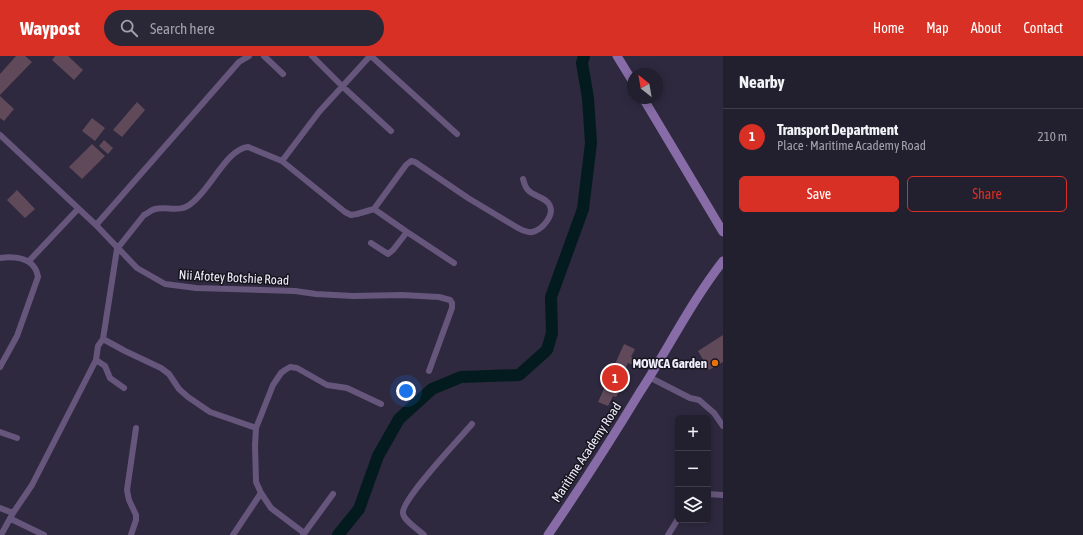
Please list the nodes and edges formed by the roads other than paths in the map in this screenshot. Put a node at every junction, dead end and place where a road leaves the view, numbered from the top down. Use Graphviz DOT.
graph roads {
  1 [pos="249,56"];
  2 [pos="264,56"];
  3 [pos="312,56"];
  4 [pos="371,56"];
  5 [pos="617,56"];
  6 [pos="627,72"];
  7 [pos="283,74"];
  8 [pos="342,86"];
  9 [pos="647,104"];
  10 [pos="391,130"];
  11 [pos="457,134"];
  12 [pos="0,135"];
  13 [pos="282,161"];
  14 [pos="523,179"];
  15 [pos="78,209"];
  16 [pos="374,209"];
  17 [pos="96,225"];
  18 [pos="407,232"];
  19 [pos="723,232"];
  20 [pos="371,243"];
  21 [pos="117,249"];
  22 [pos="0,258"];
  23 [pos="29,261"];
  24 [pos="723,261"];
  25 [pos="454,263"];
  26 [pos="103,339"];
  27 [pos="96,360"];
  28 [pos="1,364"];
  29 [pos="430,371"];
  30 [pos="649,377"];
  31 [pos="124,388"];
  32 [pos="381,404"];
  33 [pos="472,424"];
  34 [pos="723,426"];
  35 [pos="136,428"];
  36 [pos="256,428"];
  37 [pos="0,432"];
  38 [pos="17,438"];
  39 [pos="261,493"];
  40 [pos="333,494"];
  41 [pos="711,494"];
  42 [pos="723,495"];
  43 [pos="0,508"];
  44 [pos="12,516"];
  45 [pos="676,523"];
  46 [pos="304,534"];
  47 [pos="2,535"];
  48 [pos="44,535"];
  49 [pos="131,535"];
  50 [pos="233,535"];
  51 [pos="424,535"];
  52 [pos="548,535"];
  53 [pos="668,535"];
  1 -- 17 [label="street"];
  2 -- 7 [label="street"];
  3 -- 8 [label="street"];
  4 -- 8 [label="street"];
  4 -- 11 [label="street"];
  5 -- 6 [label="street"];
  8 -- 10 [label="street"];
  8 -- 13 [label="street"];
  9 -- 19 [label="street"];
  12 -- 15 [label="street, Nii Afotey Botshie Road"];
  13 -- 16 [label="street"];
  13 -- 21 [label="street"];
  14 -- 16 [label="street"];
  15 -- 17 [label="street, Nii Afotey Botshie Road"];
  15 -- 23 [label="street"];
  16 -- 18 [label="street"];
  17 -- 21 [label="street, Nii Afotey Botshie Road"];
  18 -- 20 [label="street"];
  18 -- 25 [label="street"];
  21 -- 26 [label="street"];
  21 -- 29 [label="street, Nii Afotey Botshie Road"];
  22 -- 23 [label="street"];
  23 -- 28 [label="street"];
  24 -- 30 [label="street, Maritime Academy Road"];
  26 -- 27 [label="street"];
  26 -- 36 [label="street"];
  27 -- 31 [label="street"];
  27 -- 44 [label="street"];
  30 -- 34 [label="street"];
  30 -- 52 [label="street, Maritime Academy Road"];
  32 -- 36 [label="street"];
  33 -- 51 [label="street"];
  35 -- 49 [label="street"];
  36 -- 39 [label="street"];
  37 -- 38 [label="street"];
  39 -- 46 [label="street"];
  39 -- 50 [label="street"];
  40 -- 46 [label="street"];
  41 -- 42 [label="street"];
  43 -- 44 [label="street"];
  44 -- 47 [label="street"];
  44 -- 48 [label="street"];
  45 -- 53 [label="street"];
}
